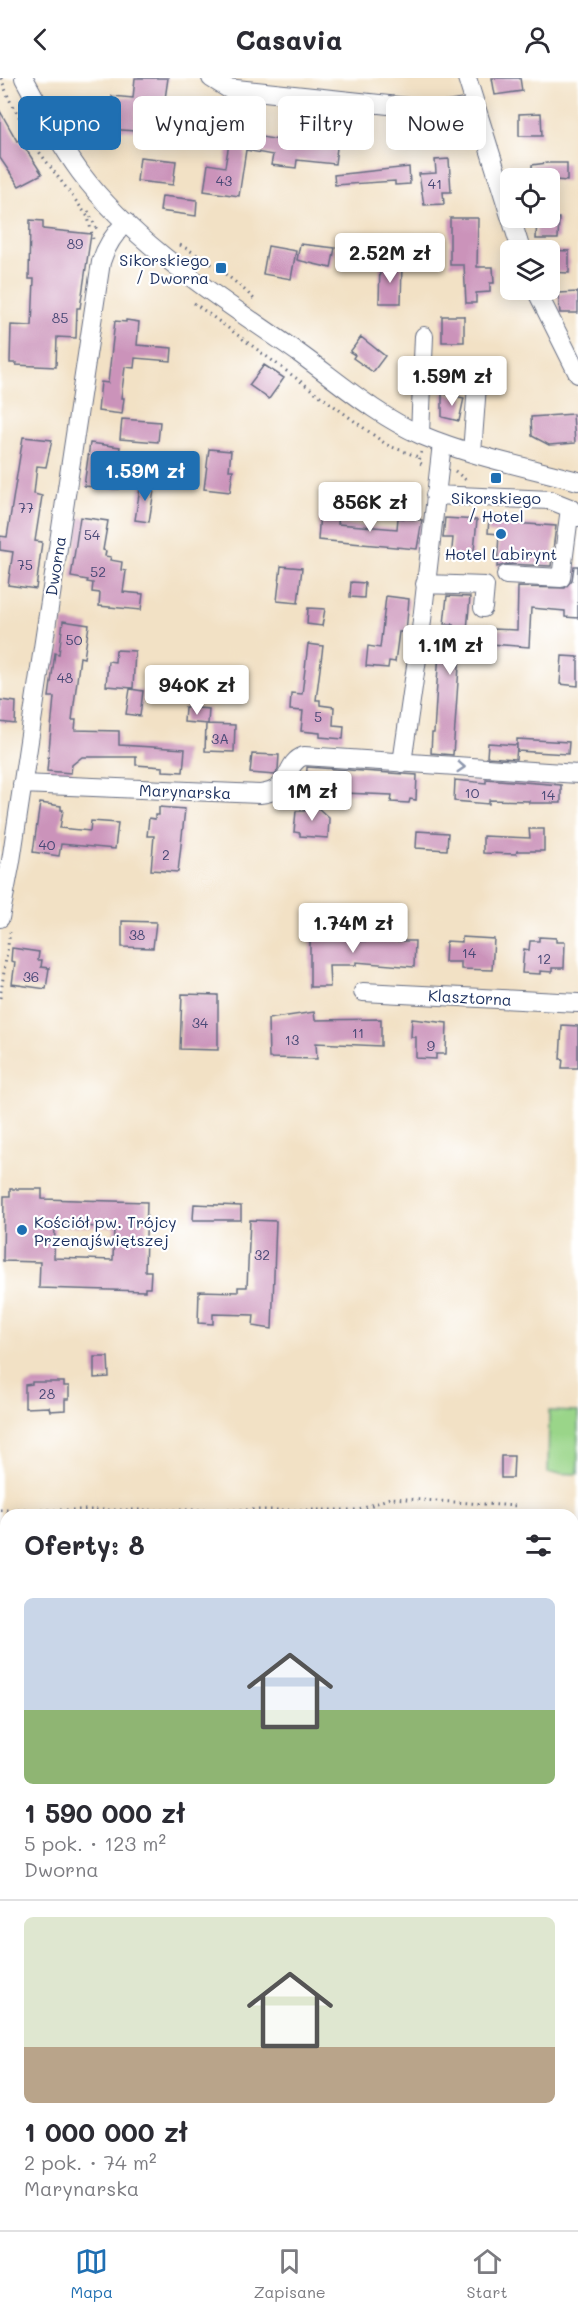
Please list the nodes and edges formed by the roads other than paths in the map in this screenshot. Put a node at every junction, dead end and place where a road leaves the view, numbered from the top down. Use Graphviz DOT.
graph roads {
  1 [pos="24,78"];
  2 [pos="211,78"];
  3 [pos="467,78"];
  4 [pos="473,96"];
  5 [pos="386,105"];
  6 [pos="486,139"];
  7 [pos="500,184"];
  8 [pos="126,222"];
  9 [pos="541,300"];
  10 [pos="424,336"];
  11 [pos="578,374"];
  12 [pos="441,381"];
  13 [pos="420,435"];
  14 [pos="442,443"];
  15 [pos="471,453"];
  16 [pos="578,480"];
  17 [pos="435,495"];
  18 [pos="574,512"];
  19 [pos="506,575"];
  20 [pos="425,584"];
  21 [pos="483,608"];
  22 [pos="402,763"];
  23 [pos="578,774"];
  24 [pos="22,784"];
  25 [pos="0,914"];
  26 [pos="363,992"];
  27 [pos="578,1003"];
  1 -- 8 [label="street"];
  2 -- 5 [label="street"];
  3 -- 4 [label="street"];
  6 -- 7 [label="street"];
  8 -- 13 [label="street"];
  8 -- 24 [label="street, Dworna"];
  9 -- 11 [label="street"];
  10 -- 13 [label="street"];
  12 -- 15 [label="street"];
  13 -- 14 [label="street"];
  14 -- 15 [label="street"];
  14 -- 17 [label="street"];
  15 -- 16 [label="street"];
  17 -- 18 [label="street"];
  17 -- 20 [label="street"];
  18 -- 19 [label="street"];
  20 -- 21 [label="street"];
  20 -- 22 [label="street"];
  22 -- 23 [label="street, Marynarska, one-way"];
  22 -- 24 [label="street, Marynarska"];
  24 -- 25 [label="street, Dworna"];
  26 -- 27 [label="street, Klasztorna"];
}
